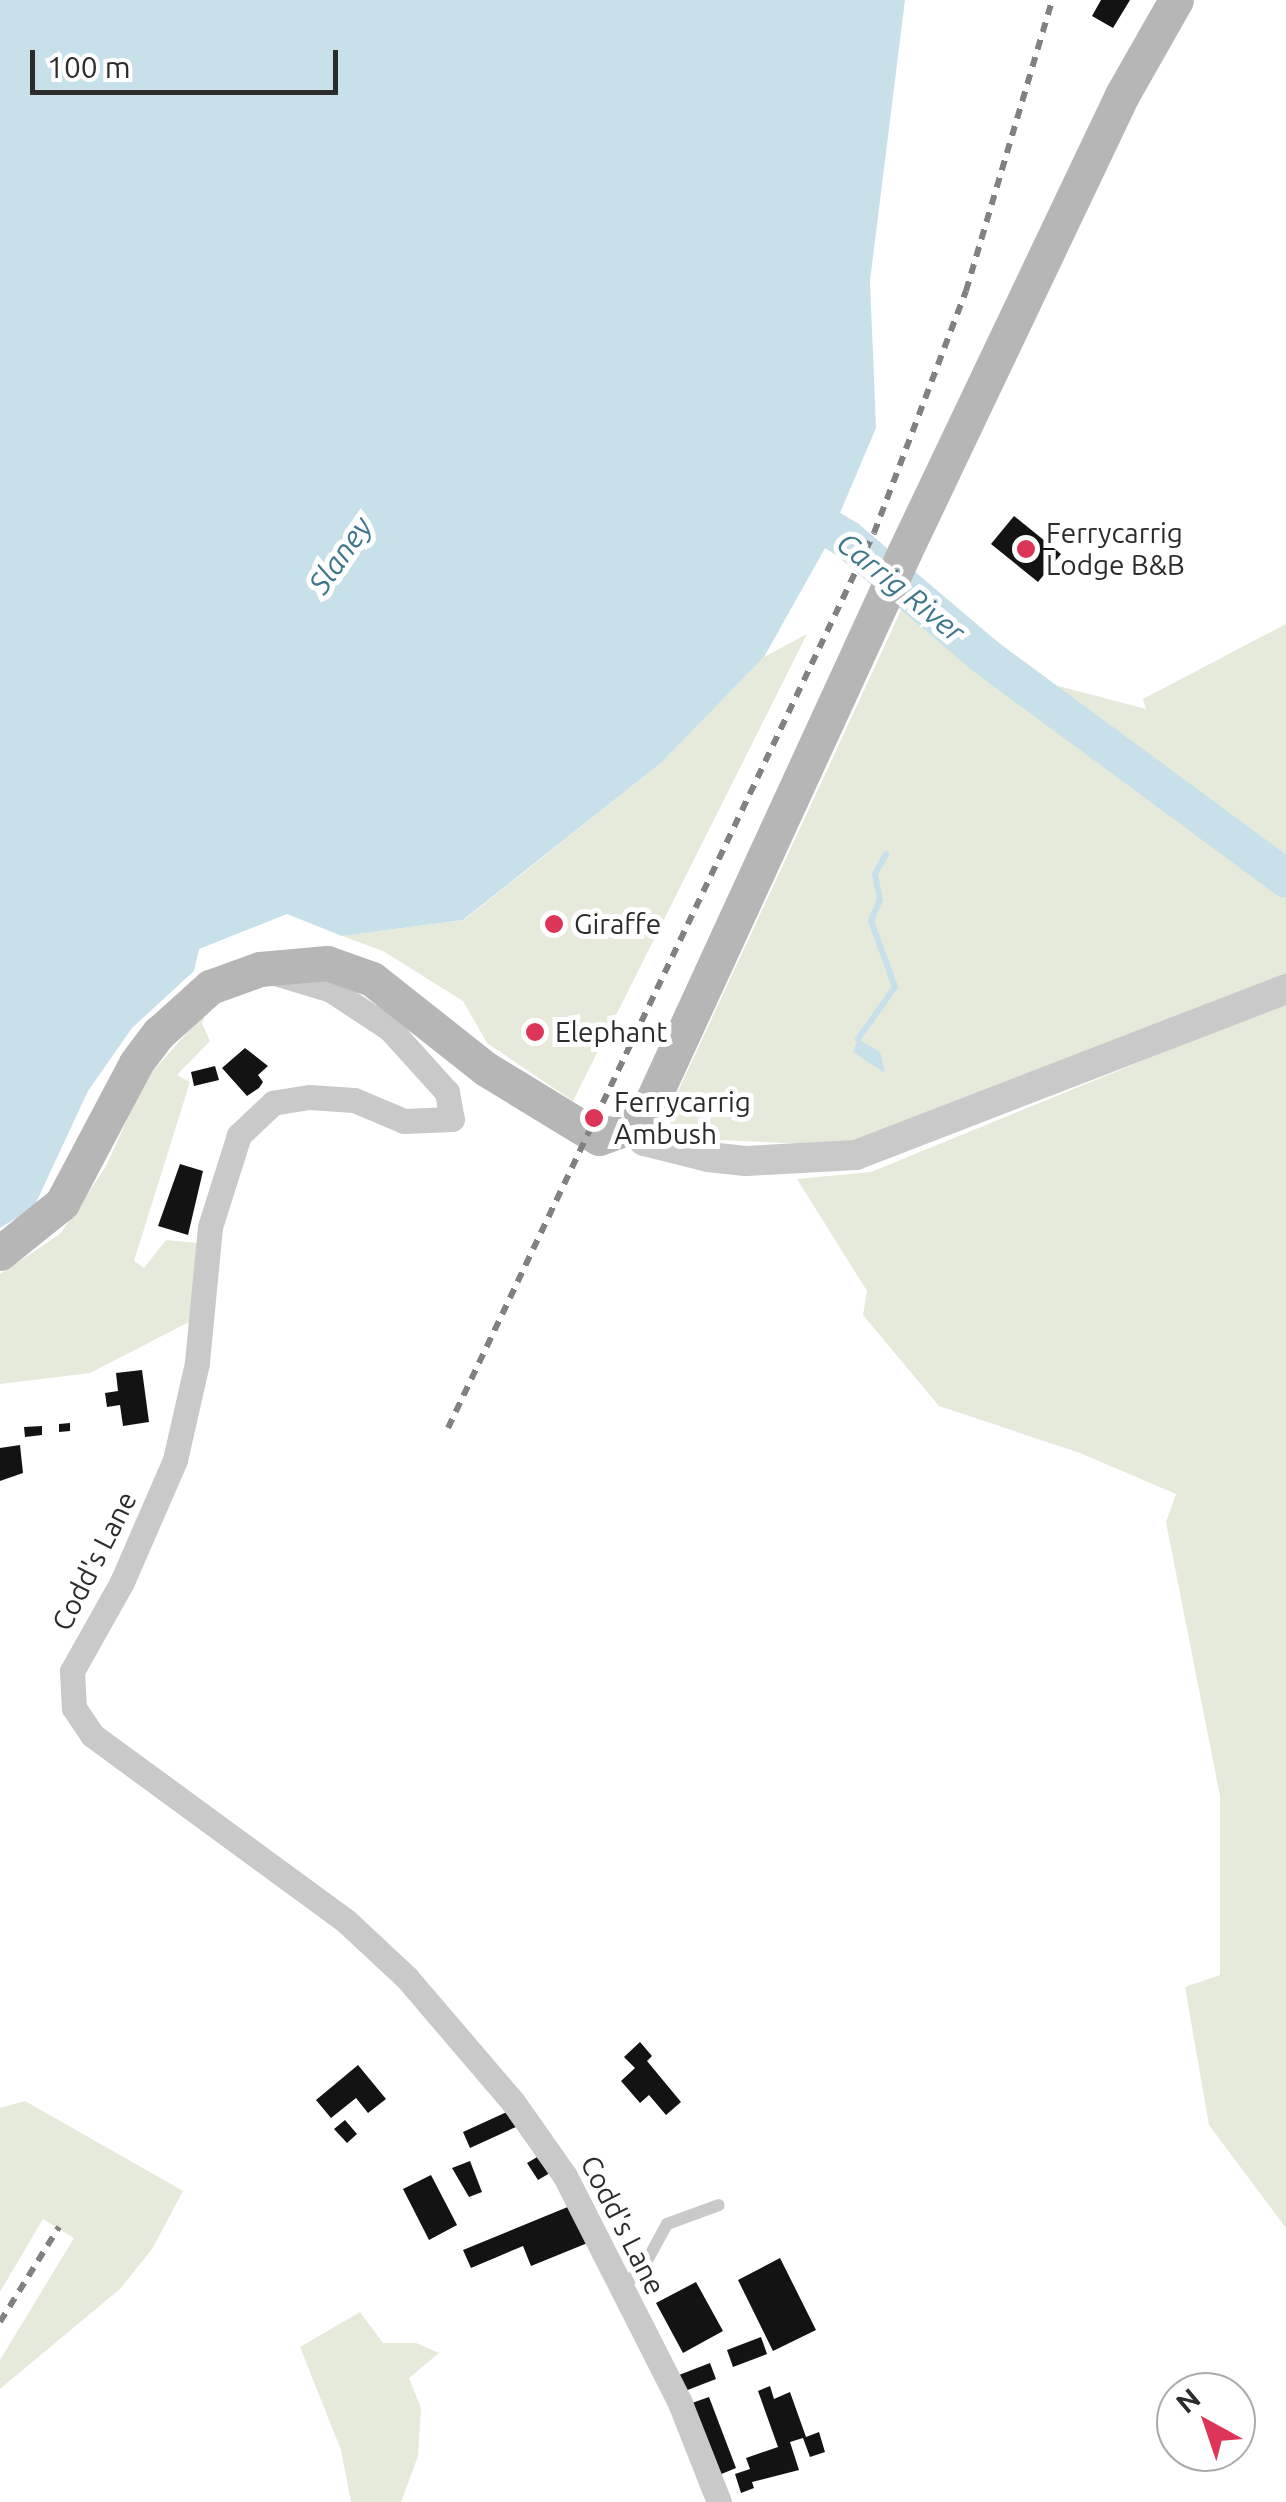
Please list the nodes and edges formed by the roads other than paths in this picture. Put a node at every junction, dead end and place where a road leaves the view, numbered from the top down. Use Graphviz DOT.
graph roads {
  1 [pos="1176,0"];
  2 [pos="260,969"];
  3 [pos="1286,989"];
  4 [pos="632,1126"];
  5 [pos="0,1254"];
  6 [pos="719,2205"];
  7 [pos="622,2288"];
  8 [pos="719,2502"];
  1 -- 4 [label="main road"];
  2 -- 4 [label="main road"];
  2 -- 5 [label="main road"];
  2 -- 7 [label="street, Codd's Lane"];
  3 -- 4 [label="street"];
  6 -- 7 [label="lane"];
  7 -- 8 [label="street, Codd's Lane"];
}
